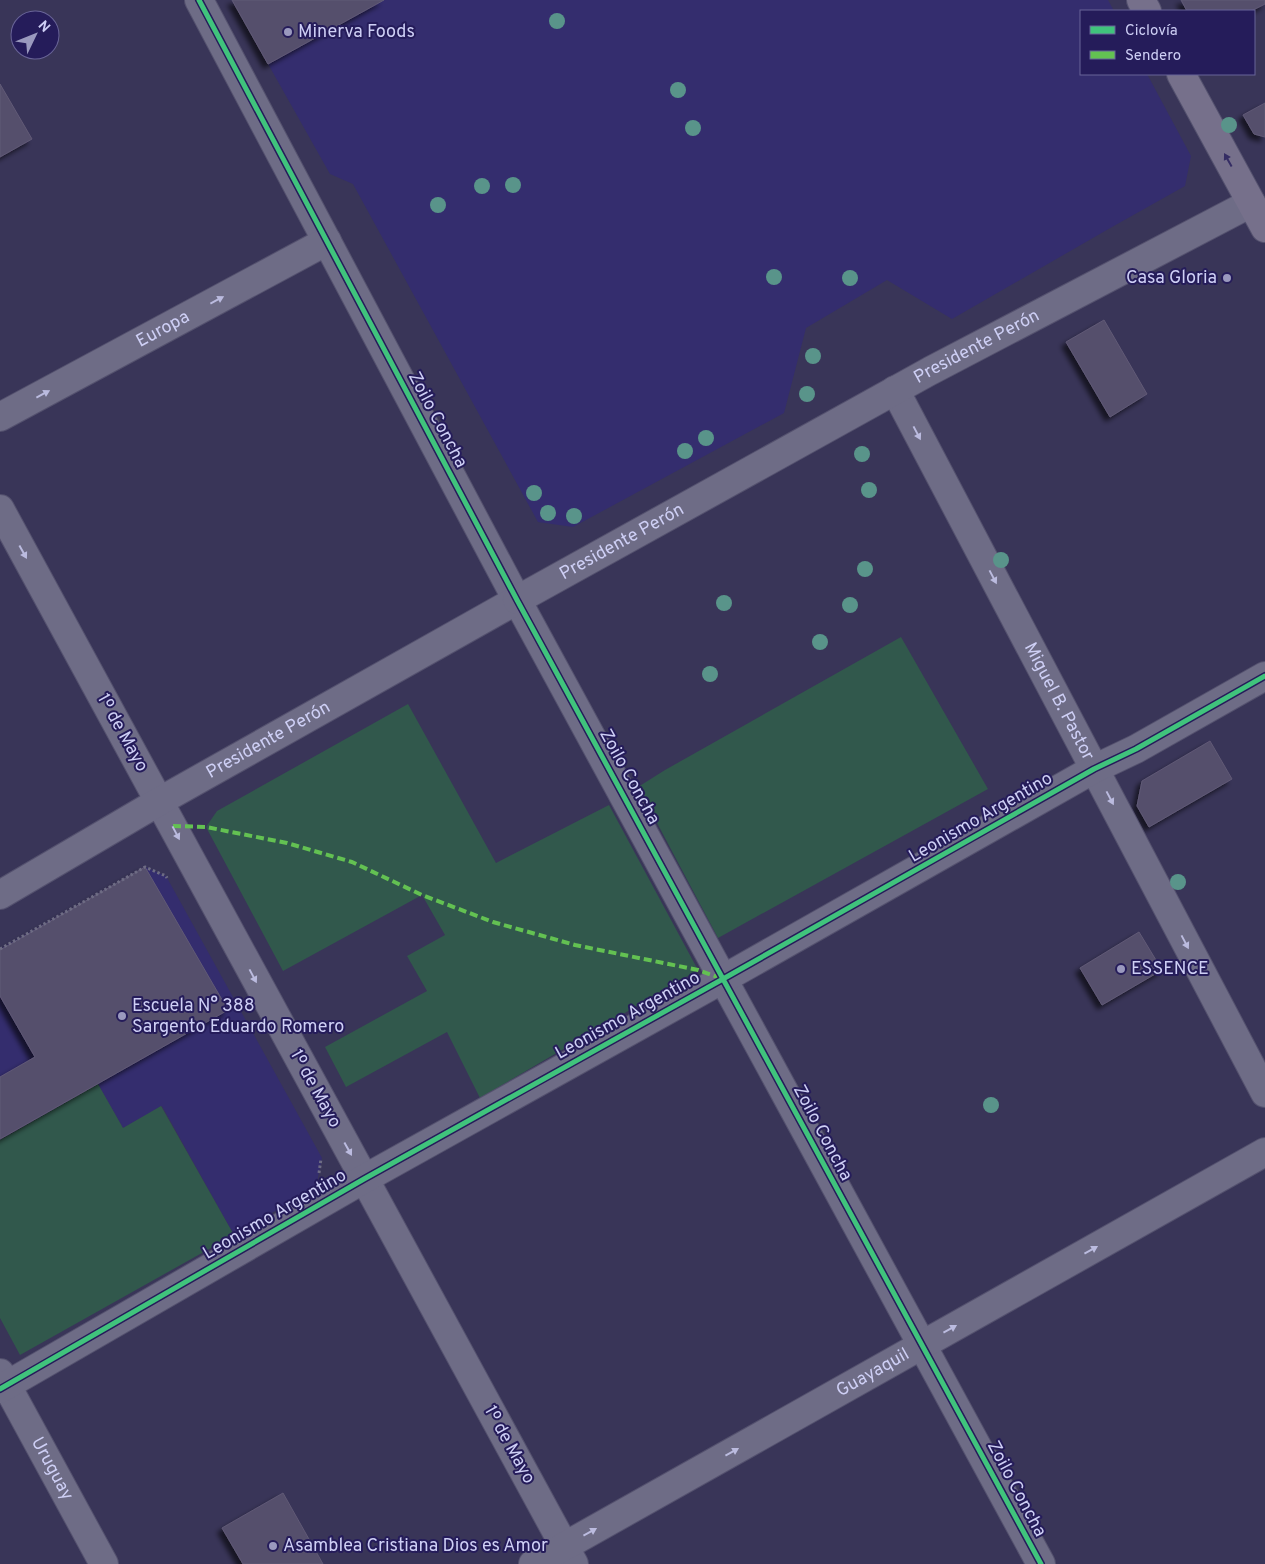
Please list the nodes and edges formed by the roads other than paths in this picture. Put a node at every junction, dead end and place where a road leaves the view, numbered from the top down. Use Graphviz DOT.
graph roads {
  1 [pos="199,0"];
  2 [pos="1182,75"];
  3 [pos="1258,199"];
  4 [pos="1265,228"];
  5 [pos="327,241"];
  6 [pos="895,390"];
  7 [pos="0,417"];
  8 [pos="0,509"];
  9 [pos="517,600"];
  10 [pos="1265,676"];
  11 [pos="1094,769"];
  12 [pos="160,801"];
  13 [pos="0,896"];
  14 [pos="723,979"];
  15 [pos="1265,1093"];
  16 [pos="1265,1152"];
  17 [pos="364,1179"];
  18 [pos="922,1345"];
  19 [pos="2,1382"];
  20 [pos="569,1555"];
  21 [pos="104,1564"];
  22 [pos="532,1564"];
  23 [pos="1041,1564"];
  1 -- 5 [label="street, Zoilo Concha"];
  3 -- 2 [label="main road, one-way"];
  3 -- 4 [label="main road"];
  3 -- 6 [label="street, Presidente Perón"];
  7 -- 5 [label="street, Europa, one-way"];
  5 -- 9 [label="street, Zoilo Concha"];
  6 -- 9 [label="street, Presidente Perón"];
  6 -- 11 [label="street, Miguel B. Pastor, one-way"];
  8 -- 12 [label="street, 1º de Mayo, one-way"];
  9 -- 12 [label="street, Presidente Perón"];
  9 -- 14 [label="street, Zoilo Concha"];
  10 -- 11 [label="street, Leonismo Argentino"];
  11 -- 14 [label="street, Leonismo Argentino"];
  11 -- 15 [label="street, Miguel B. Pastor, one-way"];
  12 -- 13 [label="street, Presidente Perón"];
  12 -- 17 [label="street, 1º de Mayo, one-way"];
  14 -- 17 [label="street, Leonismo Argentino"];
  14 -- 18 [label="street, Zoilo Concha"];
  18 -- 16 [label="street, Guayaquil, one-way"];
  17 -- 19 [label="street, Leonismo Argentino"];
  17 -- 20 [label="street, 1º de Mayo"];
  20 -- 18 [label="street, Guayaquil, one-way"];
  18 -- 23 [label="street, Zoilo Concha"];
  19 -- 21 [label="street, Uruguay"];
  20 -- 22 [label="street, Guayaquil"];
}
